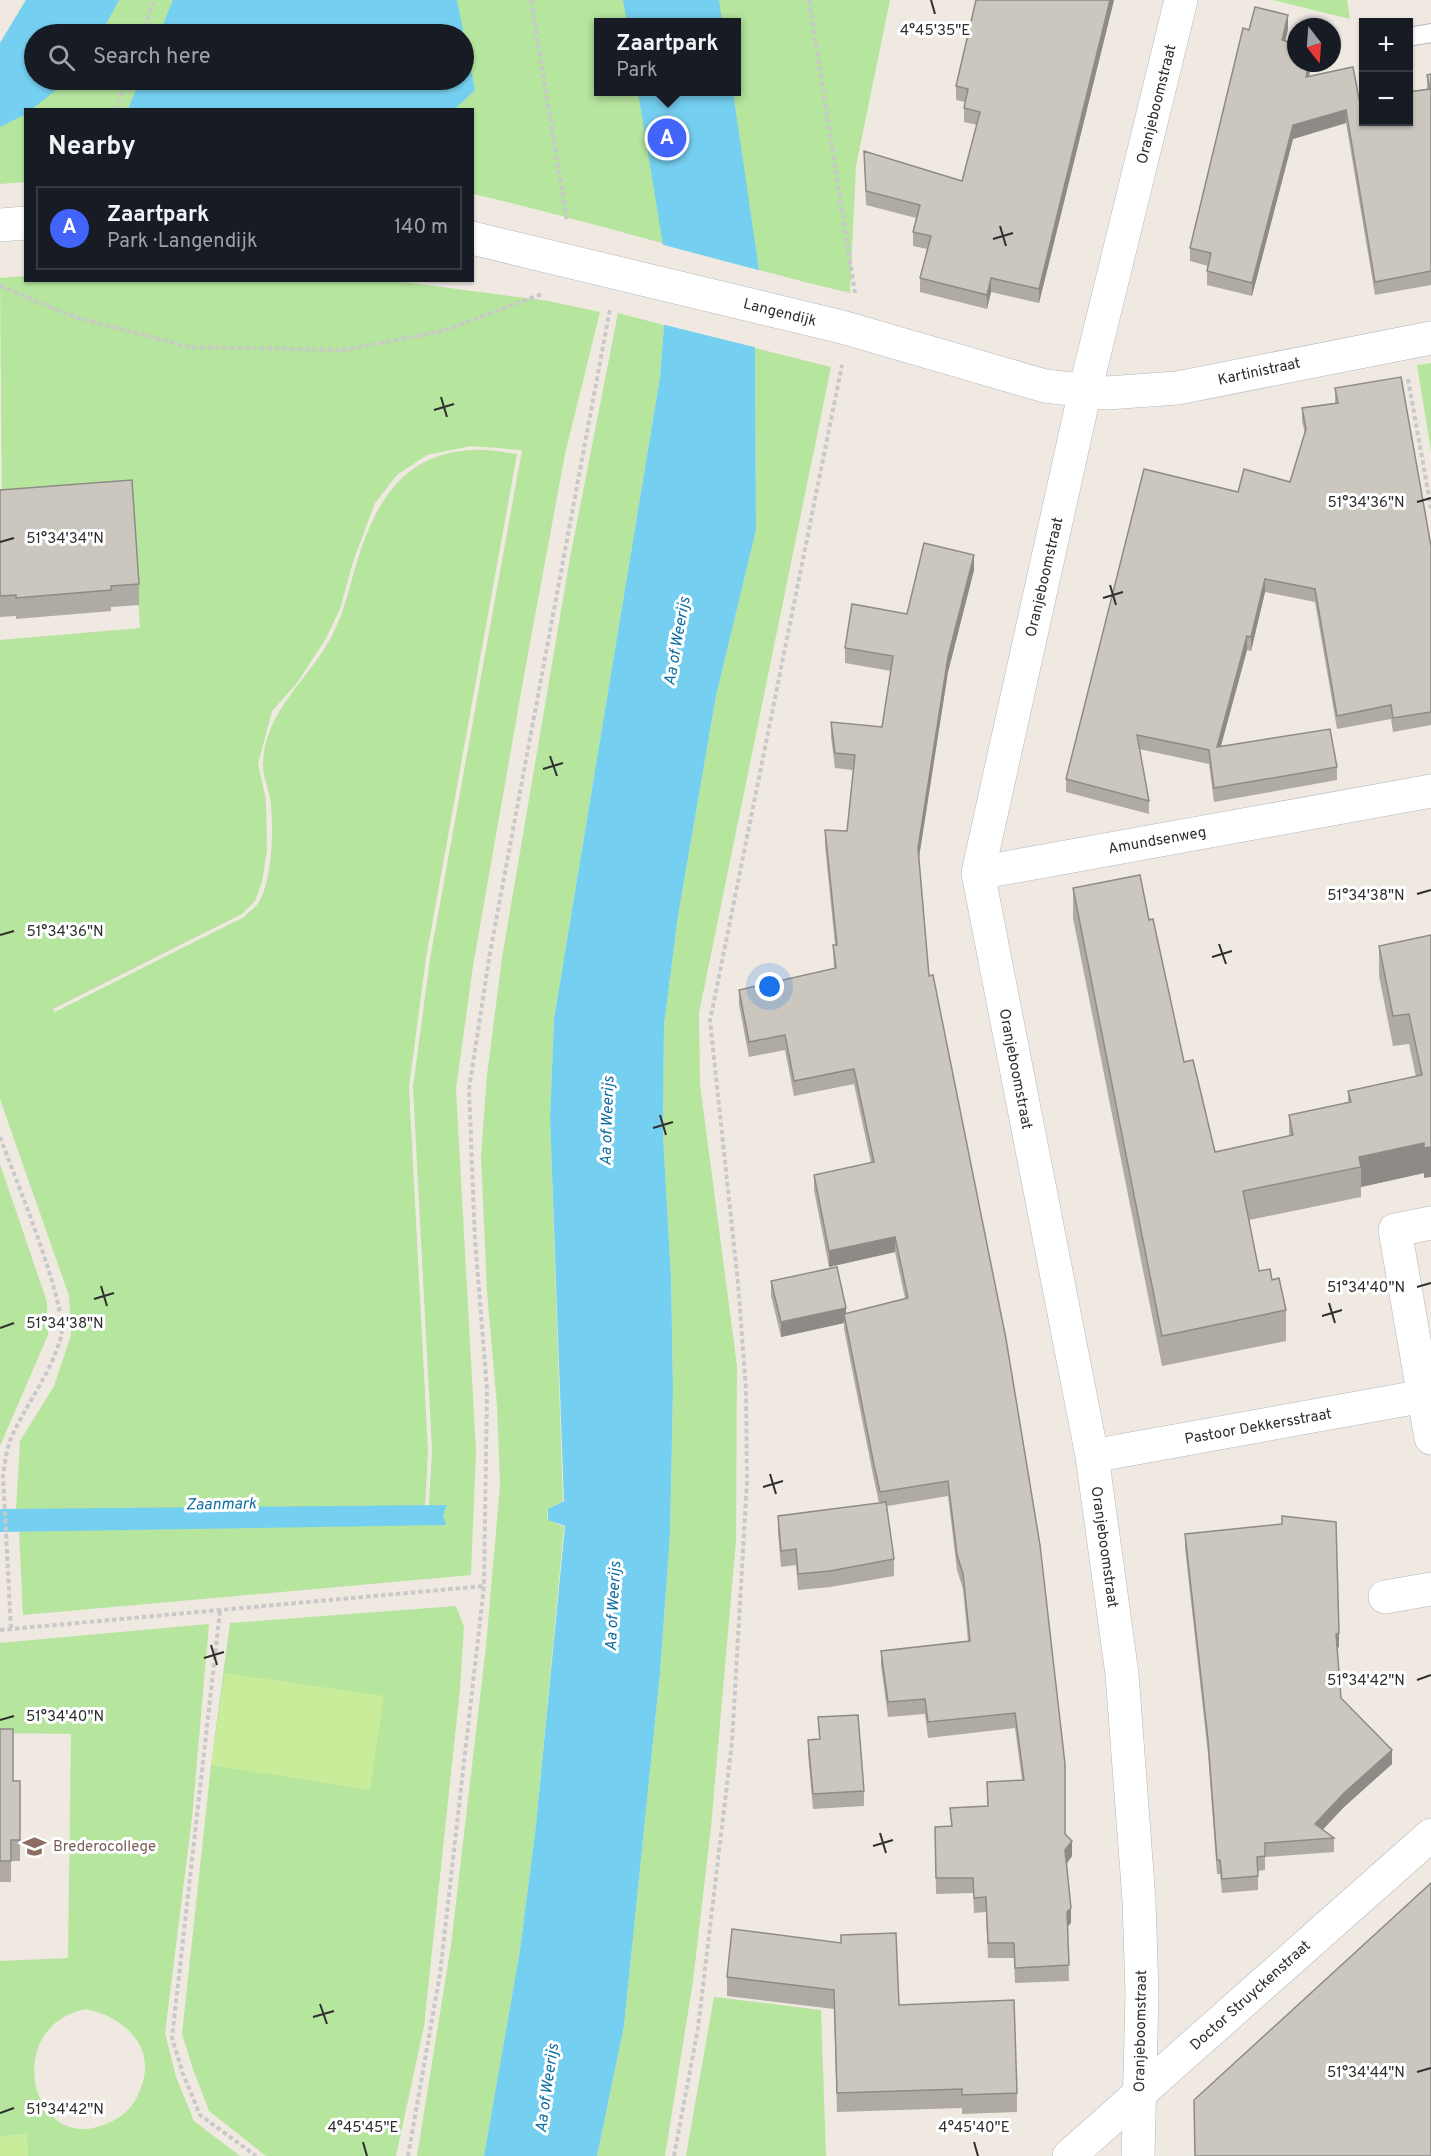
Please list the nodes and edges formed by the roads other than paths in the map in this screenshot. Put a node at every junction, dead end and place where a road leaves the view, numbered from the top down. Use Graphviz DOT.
graph roads {
  1 [pos="1181,0"];
  2 [pos="1431,33"];
  3 [pos="1413,37"];
  4 [pos="24,223"];
  5 [pos="0,225"];
  6 [pos="474,238"];
  7 [pos="1417,340"];
  8 [pos="1085,391"];
  9 [pos="1431,791"];
  10 [pos="978,873"];
  11 [pos="1431,1223"];
  12 [pos="1424,1396"];
  13 [pos="1431,1438"];
  14 [pos="1092,1456"];
  15 [pos="1431,1589"];
  16 [pos="1385,1597"];
  17 [pos="1431,1835"];
  18 [pos="1139,2093"];
  19 [pos="1069,2156"];
  20 [pos="1138,2156"];
  1 -- 8 [label="street, Oranjeboomstraat"];
  2 -- 3 [label="lane"];
  4 -- 5 [label="street"];
  6 -- 8 [label="street, Langendijk"];
  7 -- 8 [label="street, Kartinistraat"];
  8 -- 10 [label="street, Oranjeboomstraat"];
  9 -- 10 [label="street, Amundsenweg"];
  10 -- 14 [label="street, Oranjeboomstraat"];
  11 -- 12 [label="street"];
  12 -- 13 [label="street"];
  12 -- 14 [label="street, Pastoor Dekkersstraat"];
  14 -- 18 [label="street, Oranjeboomstraat"];
  15 -- 16 [label="street"];
  17 -- 18 [label="street, Doctor Struyckenstraat"];
  18 -- 19 [label="street, Doctor Struyckenstraat"];
  18 -- 20 [label="street, Oranjeboomstraat"];
}
